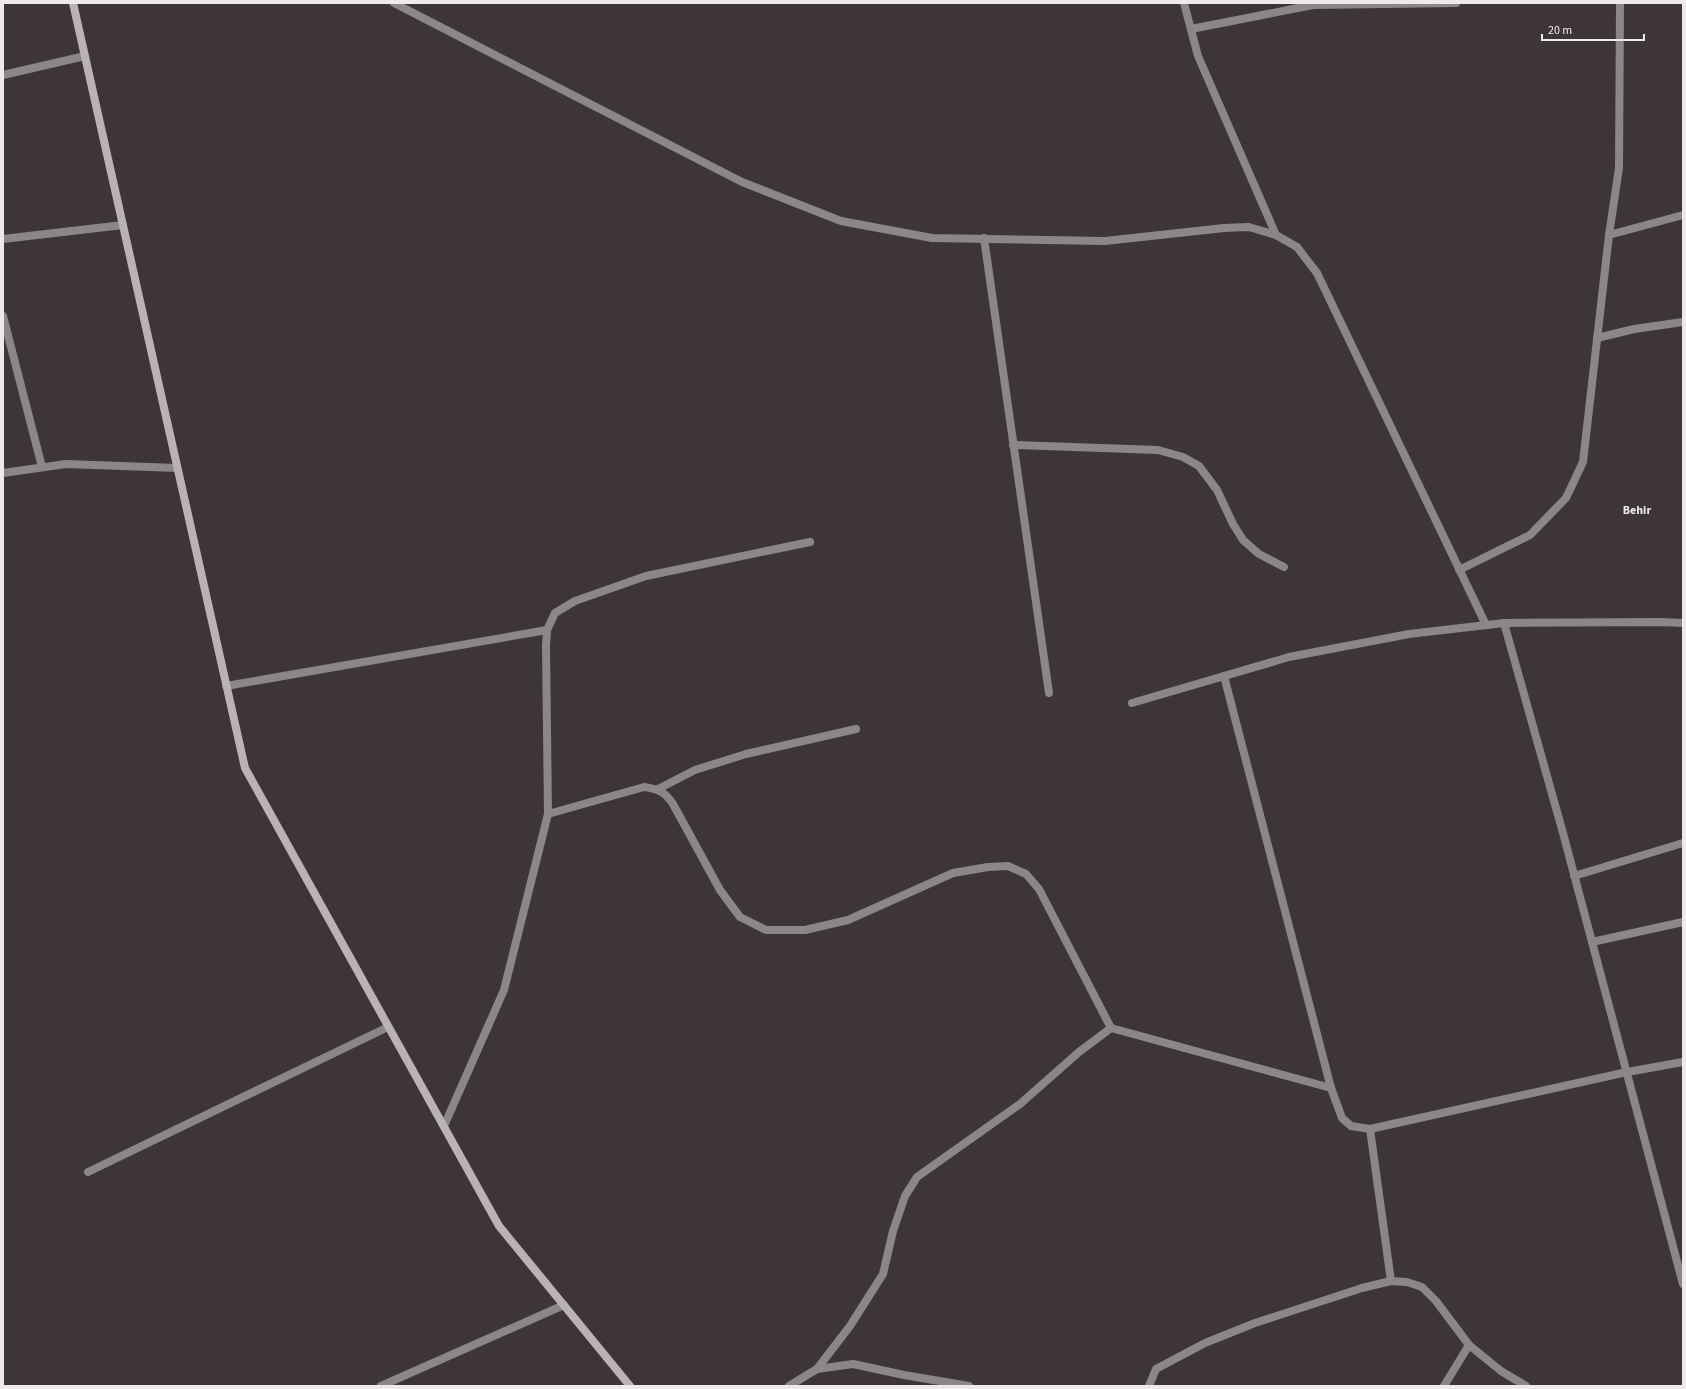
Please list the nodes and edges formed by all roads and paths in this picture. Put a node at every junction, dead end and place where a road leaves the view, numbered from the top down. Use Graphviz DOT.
graph roads {
  1 [pos="73,3"];
  2 [pos="394,3"];
  3 [pos="1184,3"];
  4 [pos="1456,3"];
  5 [pos="1620,3"];
  6 [pos="1191,29"];
  7 [pos="85,56"];
  8 [pos="3,75"];
  9 [pos="1683,215"];
  10 [pos="123,225"];
  11 [pos="1276,235"];
  12 [pos="1609,235"];
  13 [pos="984,238"];
  14 [pos="3,239"];
  15 [pos="3,316"];
  16 [pos="1683,322"];
  17 [pos="1597,338"];
  18 [pos="1013,445"];
  19 [pos="42,467"];
  20 [pos="177,468"];
  21 [pos="3,473"];
  22 [pos="810,542"];
  23 [pos="1284,567"];
  24 [pos="1459,570"];
  25 [pos="1504,623"];
  26 [pos="1683,623"];
  27 [pos="1486,625"];
  28 [pos="547,630"];
  29 [pos="1224,676"];
  30 [pos="226,686"];
  31 [pos="1049,693"];
  32 [pos="1132,703"];
  33 [pos="856,728"];
  34 [pos="658,789"];
  35 [pos="548,814"];
  36 [pos="1683,843"];
  37 [pos="1574,876"];
  38 [pos="1683,922"];
  39 [pos="1592,942"];
  40 [pos="388,1026"];
  41 [pos="1111,1028"];
  42 [pos="1683,1062"];
  43 [pos="1627,1072"];
  44 [pos="1331,1088"];
  45 [pos="444,1126"];
  46 [pos="1370,1130"];
  47 [pos="88,1172"];
  48 [pos="1391,1281"];
  49 [pos="1683,1284"];
  50 [pos="564,1305"];
  51 [pos="1469,1345"];
  52 [pos="817,1369"];
  53 [pos="381,1386"];
  54 [pos="630,1386"];
  55 [pos="789,1386"];
  56 [pos="969,1386"];
  57 [pos="1149,1386"];
  58 [pos="1444,1386"];
  59 [pos="1526,1386"];
  1 -- 7 [label="main road"];
  2 -- 13 [label="street"];
  3 -- 6 [label="street"];
  4 -- 6 [label="street"];
  5 -- 12 [label="street"];
  6 -- 11 [label="street"];
  7 -- 8 [label="street"];
  7 -- 10 [label="main road"];
  9 -- 12 [label="street"];
  10 -- 14 [label="street"];
  10 -- 20 [label="main road"];
  11 -- 13 [label="street"];
  11 -- 24 [label="street"];
  12 -- 17 [label="street"];
  13 -- 18 [label="street"];
  15 -- 19 [label="street"];
  16 -- 17 [label="street"];
  17 -- 24 [label="street"];
  18 -- 23 [label="street"];
  18 -- 31 [label="street"];
  19 -- 20 [label="street"];
  19 -- 21 [label="street"];
  20 -- 30 [label="main road"];
  22 -- 28 [label="street"];
  24 -- 27 [label="street"];
  25 -- 26 [label="street"];
  25 -- 27 [label="street"];
  25 -- 37 [label="street"];
  27 -- 29 [label="street"];
  28 -- 30 [label="street"];
  28 -- 35 [label="street"];
  29 -- 32 [label="street"];
  29 -- 44 [label="street"];
  30 -- 40 [label="main road"];
  33 -- 34 [label="street"];
  34 -- 35 [label="street"];
  34 -- 41 [label="street"];
  35 -- 45 [label="street"];
  36 -- 37 [label="street"];
  37 -- 39 [label="street"];
  38 -- 39 [label="street"];
  39 -- 43 [label="street"];
  40 -- 45 [label="main road"];
  40 -- 47 [label="street"];
  41 -- 44 [label="street"];
  41 -- 52 [label="street"];
  42 -- 43 [label="street"];
  43 -- 46 [label="street"];
  43 -- 49 [label="street"];
  44 -- 46 [label="street"];
  45 -- 50 [label="main road"];
  46 -- 48 [label="street"];
  48 -- 51 [label="street"];
  48 -- 57 [label="street"];
  50 -- 53 [label="street"];
  50 -- 54 [label="main road"];
  51 -- 58 [label="street"];
  51 -- 59 [label="street"];
  52 -- 55 [label="street"];
  52 -- 56 [label="street"];
}
